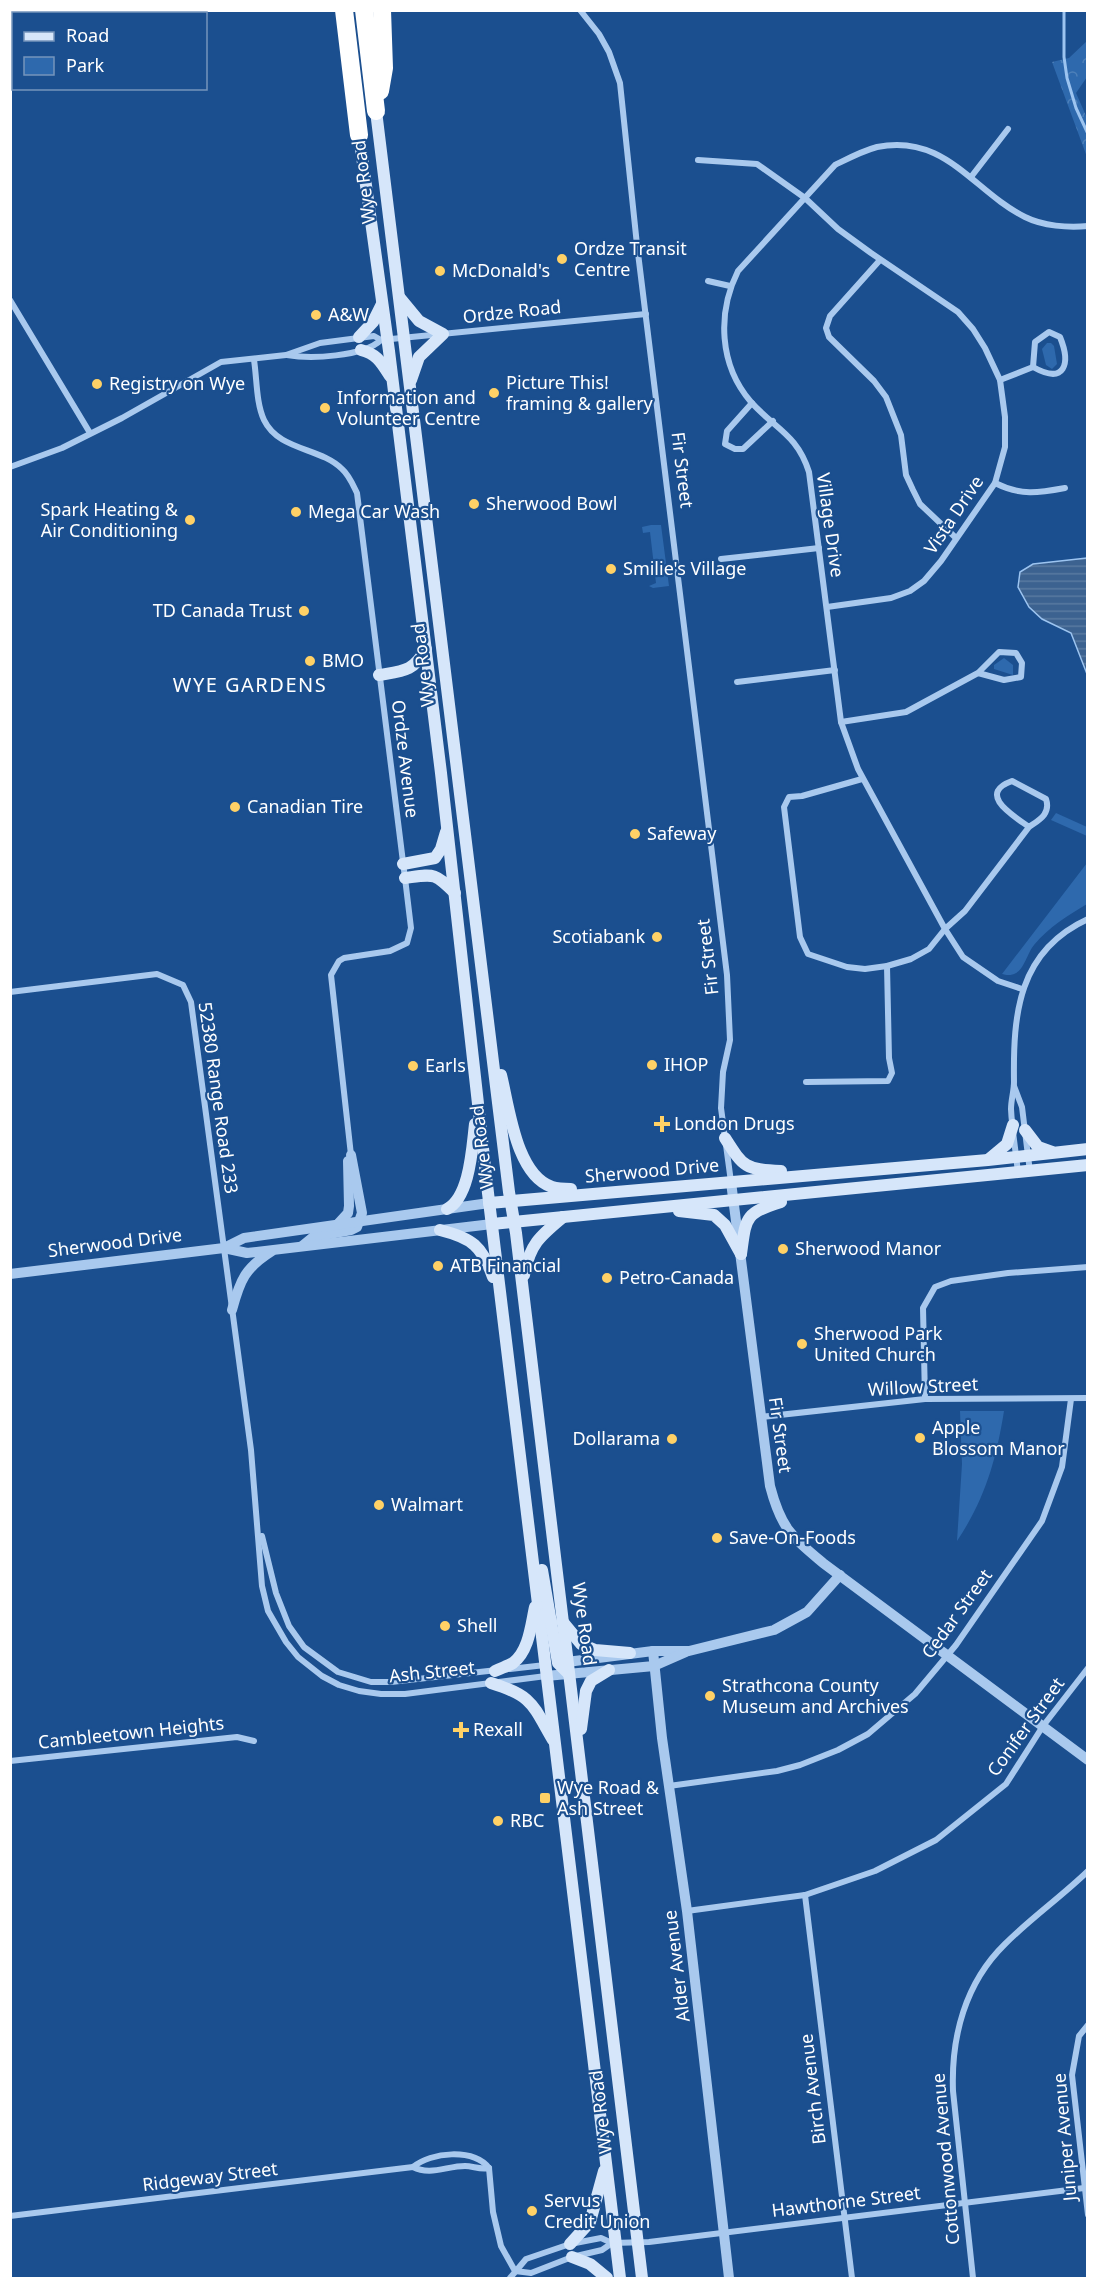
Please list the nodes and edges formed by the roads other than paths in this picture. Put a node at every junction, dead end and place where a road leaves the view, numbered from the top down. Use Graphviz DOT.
graph roads {
  1 [pos="364,10"];
  2 [pos="382,10"];
  3 [pos="580,10"];
  4 [pos="345,14"];
  5 [pos="376,111"];
  6 [pos="1008,129"];
  7 [pos="359,135"];
  8 [pos="698,160"];
  9 [pos="971,177"];
  10 [pos="805,198"];
  11 [pos="1088,226"];
  12 [pos="880,260"];
  13 [pos="708,281"];
  14 [pos="730,286"];
  15 [pos="399,296"];
  16 [pos="10,300"];
  17 [pos="383,303"];
  18 [pos="646,314"];
  19 [pos="443,334"];
  20 [pos="404,338"];
  21 [pos="385,340"];
  22 [pos="360,344"];
  23 [pos="286,355"];
  24 [pos="254,360"];
  25 [pos="1033,367"];
  26 [pos="1000,380"];
  27 [pos="393,381"];
  28 [pos="410,384"];
  29 [pos="752,403"];
  30 [pos="772,421"];
  31 [pos="90,433"];
  32 [pos="10,466"];
  33 [pos="995,483"];
  34 [pos="1065,488"];
  35 [pos="956,538"];
  36 [pos="819,548"];
  37 [pos="721,559"];
  38 [pos="827,607"];
  39 [pos="426,649"];
  40 [pos="835,670"];
  41 [pos="978,673"];
  42 [pos="379,675"];
  43 [pos="737,682"];
  44 [pos="841,722"];
  45 [pos="862,779"];
  46 [pos="1029,827"];
  47 [pos="448,828"];
  48 [pos="403,864"];
  49 [pos="405,878"];
  50 [pos="455,893"];
  51 [pos="1088,919"];
  52 [pos="945,929"];
  53 [pos="887,966"];
  54 [pos="1022,989"];
  55 [pos="10,992"];
  56 [pos="487,1016"];
  57 [pos="806,1082"];
  58 [pos="1014,1085"];
  59 [pos="478,1108"];
  60 [pos="1019,1127"];
  61 [pos="725,1138"];
  62 [pos="1088,1149"];
  63 [pos="1056,1152"];
  64 [pos="351,1155"];
  65 [pos="1022,1156"];
  66 [pos="988,1160"];
  67 [pos="1088,1166"];
  68 [pos="831,1173"];
  69 [pos="1024,1173"];
  70 [pos="731,1182"];
  71 [pos="644,1190"];
  72 [pos="808,1194"];
  73 [pos="734,1200"];
  74 [pos="510,1201"];
  75 [pos="489,1203"];
  76 [pos="657,1208"];
  77 [pos="447,1209"];
  78 [pos="563,1217"];
  79 [pos="359,1222"];
  80 [pos="514,1222"];
  81 [pos="492,1224"];
  82 [pos="337,1225"];
  83 [pos="440,1230"];
  84 [pos="302,1247"];
  85 [pos="224,1248"];
  86 [pos="273,1250"];
  87 [pos="741,1254"];
  88 [pos="1088,1267"];
  89 [pos="10,1274"];
  90 [pos="522,1284"];
  91 [pos="501,1297"];
  92 [pos="232,1310"];
  93 [pos="925,1398"];
  94 [pos="1088,1398"];
  95 [pos="1071,1399"];
  96 [pos="760,1417"];
  97 [pos="258,1518"];
  98 [pos="528,1528"];
  99 [pos="840,1575"];
  100 [pos="537,1598"];
  101 [pos="561,1620"];
  102 [pos="653,1651"];
  103 [pos="689,1651"];
  104 [pos="630,1653"];
  105 [pos="948,1657"];
  106 [pos="565,1666"];
  107 [pos="654,1666"];
  108 [pos="1088,1668"];
  109 [pos="546,1670"];
  110 [pos="609,1670"];
  111 [pos="493,1677"];
  112 [pos="1043,1726"];
  113 [pos="254,1741"];
  114 [pos="556,1746"];
  115 [pos="579,1757"];
  116 [pos="1088,1760"];
  117 [pos="10,1761"];
  118 [pos="669,1786"];
  119 [pos="1088,1871"];
  120 [pos="805,1895"];
  121 [pos="687,1911"];
  122 [pos="1088,2025"];
  123 [pos="607,2161"];
  124 [pos="413,2167"];
  125 [pos="489,2168"];
  126 [pos="1084,2188"];
  127 [pos="965,2203"];
  128 [pos="1088,2215"];
  129 [pos="10,2217"];
  130 [pos="844,2217"];
  131 [pos="724,2233"];
  132 [pos="638,2242"];
  133 [pos="614,2243"];
  134 [pos="571,2251"];
  135 [pos="515,2271"];
  136 [pos="510,2278"];
  137 [pos="607,2278"];
  138 [pos="620,2278"];
  139 [pos="642,2278"];
  140 [pos="729,2278"];
  141 [pos="852,2278"];
  142 [pos="973,2278"];
  1 -- 5 [label="highway, Wye Road"];
  2 -- 5 [label="highway"];
  3 -- 18 [label="street, Fir Street"];
  4 -- 7 [label="highway, Wye Road"];
  5 -- 15 [label="main road, Wye Road"];
  6 -- 9 [label="street"];
  7 -- 17 [label="main road, Wye Road"];
  8 -- 10 [label="street, Vista Drive"];
  9 -- 10 [label="street, Village Drive"];
  9 -- 11 [label="street, Village Drive"];
  10 -- 12 [label="street, Vista Drive"];
  10 -- 14 [label="street, Village Drive"];
  12 -- 26 [label="street, Vista Drive"];
  12 -- 35 [label="street"];
  13 -- 14 [label="street"];
  14 -- 29 [label="street, Village Drive"];
  15 -- 19 [label="main road"];
  15 -- 20 [label="main road, Wye Road"];
  16 -- 31 [label="street"];
  17 -- 21 [label="main road, Wye Road"];
  17 -- 22 [label="main road"];
  18 -- 19 [label="street, Ordze Road"];
  18 -- 61 [label="street, Fir Street"];
  19 -- 20 [label="street, Ordze Road"];
  19 -- 28 [label="main road"];
  20 -- 21 [label="street, Ordze Road"];
  20 -- 28 [label="main road, Wye Road"];
  21 -- 22 [label="street, Ordze Road"];
  21 -- 22 [label="street, Ordze Road"];
  21 -- 27 [label="main road, Wye Road"];
  22 -- 23 [label="street, Ordze Road"];
  22 -- 23 [label="street, Ordze Road"];
  22 -- 27 [label="main road"];
  23 -- 24 [label="street, Ordze Road"];
  24 -- 31 [label="street, Ordze Road"];
  24 -- 42 [label="street, Ordze Avenue"];
  25 -- 25 [label="street"];
  25 -- 26 [label="street"];
  26 -- 33 [label="street, Vista Drive"];
  27 -- 39 [label="main road, Wye Road"];
  28 -- 56 [label="main road, Wye Road"];
  29 -- 30 [label="street, Village Drive"];
  29 -- 30 [label="street"];
  30 -- 36 [label="street, Village Drive"];
  31 -- 32 [label="street, Ordze Road"];
  33 -- 34 [label="street"];
  33 -- 35 [label="street, Vista Drive"];
  35 -- 38 [label="street, Vista Drive"];
  36 -- 37 [label="street"];
  36 -- 38 [label="street, Village Drive"];
  38 -- 40 [label="street, Village Drive"];
  39 -- 42 [label="main road"];
  39 -- 47 [label="main road, Wye Road"];
  40 -- 43 [label="street"];
  40 -- 44 [label="street, Village Drive"];
  41 -- 41 [label="street"];
  41 -- 44 [label="street"];
  42 -- 48 [label="street, Ordze Avenue"];
  44 -- 45 [label="street, Village Drive"];
  45 -- 52 [label="street, Village Drive"];
  45 -- 53 [label="street"];
  46 -- 46 [label="street"];
  46 -- 52 [label="street"];
  47 -- 48 [label="main road"];
  47 -- 50 [label="main road, Wye Road"];
  48 -- 49 [label="street, Ordze Avenue"];
  49 -- 50 [label="main road"];
  49 -- 64 [label="street, Ordze Avenue"];
  50 -- 59 [label="main road, Wye Road"];
  51 -- 54 [label="street"];
  52 -- 53 [label="street"];
  52 -- 54 [label="street, Village Drive"];
  53 -- 57 [label="street"];
  54 -- 58 [label="street"];
  55 -- 85 [label="street, 52380 Range Road 233"];
  56 -- 71 [label="main road"];
  56 -- 74 [label="main road, Wye Road"];
  58 -- 60 [label="street"];
  58 -- 60 [label="street"];
  59 -- 75 [label="main road, Wye Road"];
  59 -- 77 [label="main road"];
  60 -- 63 [label="main road"];
  60 -- 65 [label="street"];
  60 -- 65 [label="street"];
  60 -- 66 [label="main road"];
  61 -- 68 [label="main road"];
  61 -- 70 [label="street, Fir Street"];
  62 -- 63 [label="main road, Sherwood Drive"];
  63 -- 65 [label="main road, Sherwood Drive"];
  64 -- 79 [label="street"];
  64 -- 82 [label="street"];
  65 -- 66 [label="main road, Sherwood Drive"];
  65 -- 69 [label="street"];
  65 -- 69 [label="street"];
  66 -- 68 [label="main road, Sherwood Drive"];
  67 -- 69 [label="main road, Sherwood Drive"];
  68 -- 70 [label="main road, Sherwood Drive"];
  69 -- 72 [label="main road, Sherwood Drive"];
  70 -- 71 [label="main road, Sherwood Drive"];
  70 -- 73 [label="street, Fir Street"];
  71 -- 74 [label="main road, Sherwood Drive"];
  72 -- 73 [label="main road, Sherwood Drive"];
  72 -- 87 [label="main road"];
  73 -- 76 [label="main road, Sherwood Drive"];
  73 -- 87 [label="street, Fir Street"];
  74 -- 75 [label="main road, Sherwood Drive"];
  74 -- 80 [label="main road, Wye Road"];
  75 -- 77 [label="street, Sherwood Drive"];
  75 -- 81 [label="main road, Wye Road"];
  76 -- 78 [label="main road, Sherwood Drive"];
  76 -- 87 [label="main road"];
  77 -- 79 [label="street, Sherwood Drive"];
  78 -- 80 [label="main road, Sherwood Drive"];
  78 -- 90 [label="main road"];
  79 -- 82 [label="street, Sherwood Drive"];
  79 -- 84 [label="street"];
  80 -- 81 [label="main road, Sherwood Drive"];
  80 -- 90 [label="main road, Wye Road"];
  81 -- 83 [label="street, Sherwood Drive"];
  81 -- 91 [label="main road, Wye Road"];
  82 -- 85 [label="street, Sherwood Drive"];
  83 -- 84 [label="street, Sherwood Drive"];
  83 -- 91 [label="main road"];
  84 -- 86 [label="street, Sherwood Drive"];
  85 -- 86 [label="street, Sherwood Drive"];
  85 -- 89 [label="street, Sherwood Drive"];
  85 -- 92 [label="street, Ash Street"];
  86 -- 92 [label="street"];
  87 -- 96 [label="street, Fir Street"];
  88 -- 93 [label="street"];
  90 -- 101 [label="main road, Wye Road"];
  91 -- 98 [label="main road, Wye Road"];
  92 -- 97 [label="street, Ash Street"];
  93 -- 95 [label="street, Willow Street"];
  93 -- 96 [label="street, Willow Street"];
  94 -- 95 [label="street, Willow Street"];
  95 -- 105 [label="street, Cedar Street"];
  96 -- 99 [label="street, Fir Street"];
  97 -- 111 [label="street, Ash Street"];
  97 -- 111 [label="street, Ash Street"];
  98 -- 100 [label="main road, Wye Road"];
  98 -- 106 [label="main road"];
  99 -- 103 [label="street, Ash Street"];
  99 -- 105 [label="street, Fir Street"];
  100 -- 109 [label="main road, Wye Road"];
  100 -- 111 [label="main road"];
  101 -- 104 [label="main road"];
  101 -- 106 [label="main road, Wye Road"];
  102 -- 103 [label="street, Ash Street"];
  102 -- 104 [label="street, Ash Street"];
  102 -- 107 [label="street, Alder Avenue"];
  103 -- 107 [label="street, Ash Street"];
  104 -- 106 [label="street, Ash Street"];
  105 -- 112 [label="street, Fir Street"];
  105 -- 118 [label="street, Cedar Street"];
  106 -- 109 [label="street, Ash Street"];
  106 -- 110 [label="street, Ash Street"];
  106 -- 115 [label="main road, Wye Road"];
  107 -- 110 [label="street, Ash Street"];
  107 -- 118 [label="street, Alder Avenue"];
  108 -- 112 [label="street, Conifer Street"];
  109 -- 111 [label="street, Ash Street"];
  109 -- 111 [label="street, Ash Street"];
  109 -- 114 [label="main road, Wye Road"];
  110 -- 115 [label="main road"];
  111 -- 114 [label="main road"];
  112 -- 116 [label="street, Fir Street"];
  112 -- 120 [label="street, Conifer Street"];
  113 -- 117 [label="street, Cambleetown Heights"];
  114 -- 123 [label="main road, Wye Road"];
  115 -- 132 [label="main road, Wye Road"];
  118 -- 121 [label="street, Alder Avenue"];
  119 -- 127 [label="street, Cottonwood Avenue"];
  120 -- 121 [label="street, Conifer Street"];
  120 -- 130 [label="street, Birch Avenue"];
  121 -- 131 [label="street, Alder Avenue"];
  122 -- 126 [label="street, Juniper Avenue"];
  123 -- 133 [label="main road, Wye Road"];
  123 -- 134 [label="main road"];
  124 -- 125 [label="street, Ridgeway Street"];
  124 -- 125 [label="street, Ridgeway Street"];
  124 -- 129 [label="street, Ridgeway Street"];
  125 -- 135 [label="street"];
  126 -- 127 [label="street, Hawthorne Street"];
  126 -- 128 [label="street, Juniper Avenue"];
  127 -- 130 [label="street, Hawthorne Street"];
  127 -- 142 [label="street, Cottonwood Avenue"];
  130 -- 131 [label="street, Hawthorne Street"];
  130 -- 141 [label="street, Birch Avenue"];
  131 -- 132 [label="street, Hawthorne Street"];
  131 -- 140 [label="street, Alder Avenue"];
  132 -- 133 [label="street, Hawthorne Street"];
  132 -- 139 [label="main road, Wye Road"];
  133 -- 134 [label="street"];
  133 -- 134 [label="street"];
  133 -- 138 [label="main road, Wye Road"];
  134 -- 135 [label="street"];
  134 -- 135 [label="street"];
  134 -- 137 [label="main road"];
  135 -- 136 [label="street"];
}
